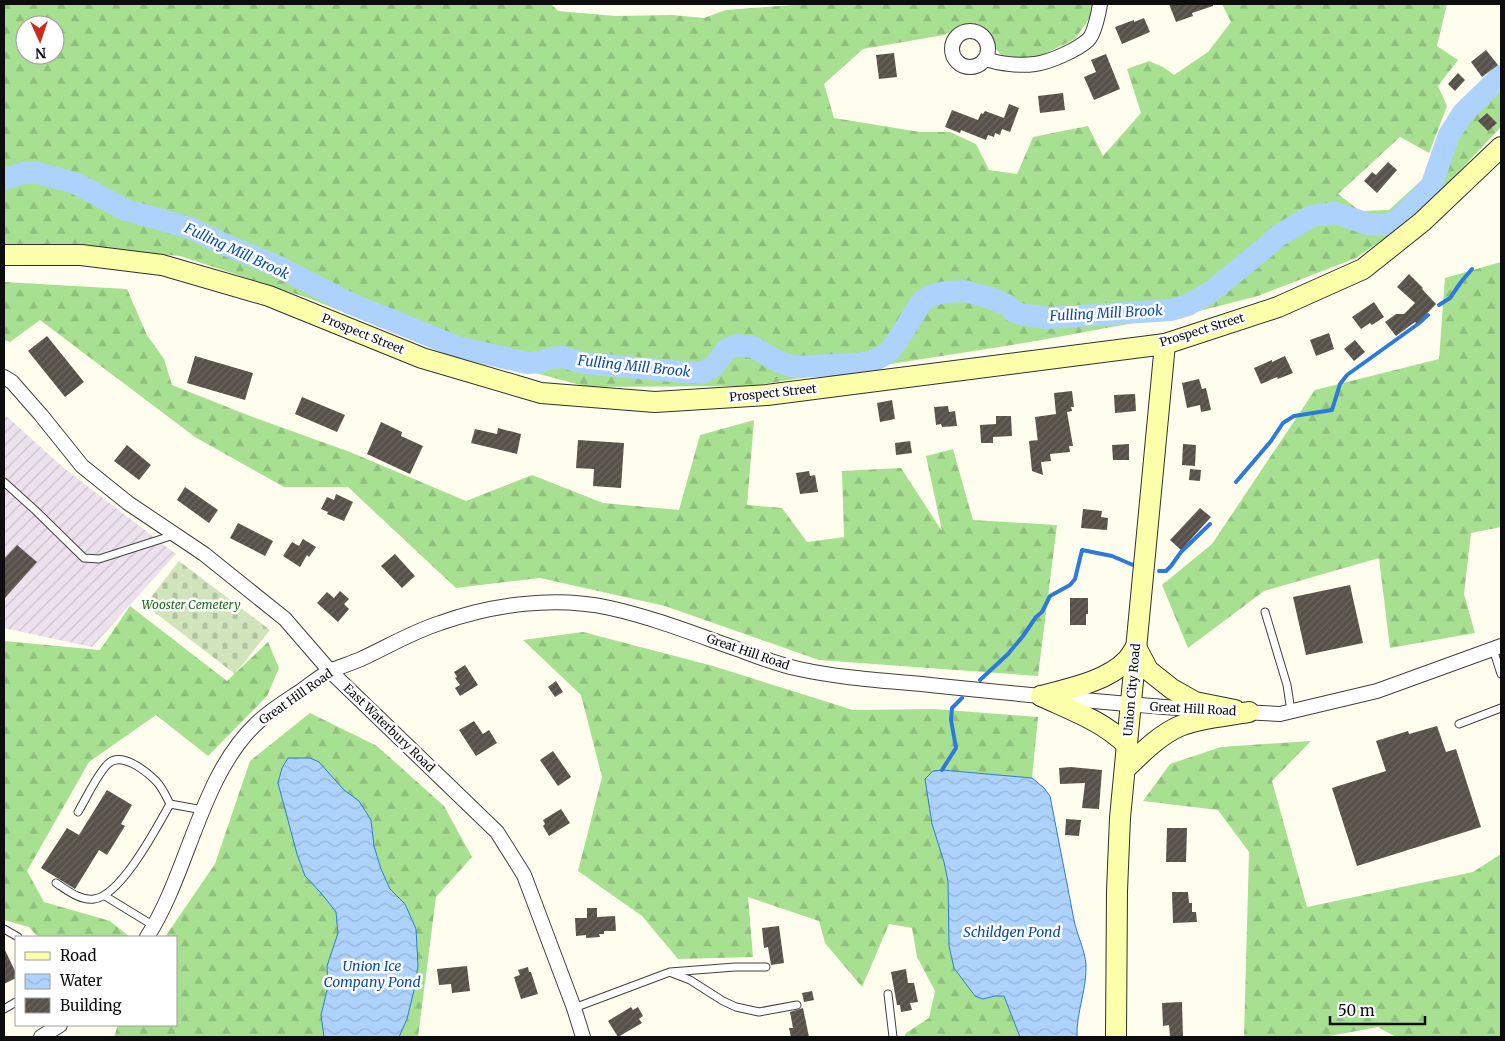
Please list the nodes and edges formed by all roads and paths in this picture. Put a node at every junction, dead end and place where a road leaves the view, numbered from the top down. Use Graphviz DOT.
graph roads {
  1 [pos="1100,4"];
  2 [pos="986,58"];
  3 [pos="1501,147"];
  4 [pos="4,255"];
  5 [pos="1165,344"];
  6 [pos="4,377"];
  7 [pos="4,482"];
  8 [pos="174,534"];
  9 [pos="1265,612"];
  10 [pos="1136,647"];
  11 [pos="1497,647"];
  12 [pos="330,671"];
  13 [pos="1501,674"];
  14 [pos="1041,696"];
  15 [pos="1130,705"];
  16 [pos="1501,708"];
  17 [pos="1291,711"];
  18 [pos="1249,712"];
  19 [pos="1459,724"];
  20 [pos="1127,745"];
  21 [pos="1125,769"];
  22 [pos="170,804"];
  23 [pos="203,810"];
  24 [pos="78,812"];
  25 [pos="56,883"];
  26 [pos="105,896"];
  27 [pos="4,929"];
  28 [pos="151,932"];
  29 [pos="16,936"];
  30 [pos="766,967"];
  31 [pos="670,972"];
  32 [pos="888,994"];
  33 [pos="15,1003"];
  34 [pos="797,1004"];
  35 [pos="574,1008"];
  36 [pos="4,1009"];
  37 [pos="58,1026"];
  38 [pos="41,1037"];
  39 [pos="583,1037"];
  40 [pos="893,1037"];
  41 [pos="1116,1037"];
  1 -- 2 [label="street"];
  3 -- 5 [label="main road, Prospect Street"];
  4 -- 5 [label="main road, Prospect Street"];
  5 -- 10 [label="main road, Union City Road"];
  6 -- 8 [label="street, East Waterbury Road"];
  7 -- 8 [label="lane"];
  8 -- 12 [label="street, East Waterbury Road"];
  9 -- 17 [label="lane"];
  10 -- 14 [label="main road"];
  10 -- 15 [label="main road, Union City Road"];
  10 -- 18 [label="main road"];
  11 -- 13 [label="lane"];
  11 -- 17 [label="street, Great Hill Road"];
  12 -- 14 [label="street, Great Hill Road"];
  12 -- 23 [label="street, Great Hill Road"];
  12 -- 35 [label="street, East Waterbury Road"];
  14 -- 15 [label="street, Great Hill Road"];
  14 -- 20 [label="main road"];
  15 -- 18 [label="street, Great Hill Road"];
  15 -- 20 [label="main road, Union City Road"];
  16 -- 19 [label="lane"];
  17 -- 18 [label="street, Great Hill Road"];
  18 -- 21 [label="main road"];
  20 -- 21 [label="main road, Union City Road"];
  21 -- 41 [label="main road, Union City Road"];
  22 -- 23 [label="lane"];
  22 -- 24 [label="lane"];
  22 -- 26 [label="lane"];
  23 -- 28 [label="street, Great Hill Road"];
  25 -- 26 [label="lane"];
  26 -- 28 [label="lane"];
  27 -- 29 [label="lane"];
  30 -- 31 [label="lane"];
  31 -- 34 [label="lane"];
  31 -- 35 [label="lane"];
  32 -- 40 [label="lane"];
  33 -- 36 [label="lane"];
  35 -- 39 [label="street, East Waterbury Road"];
  37 -- 38 [label="street"];
}
